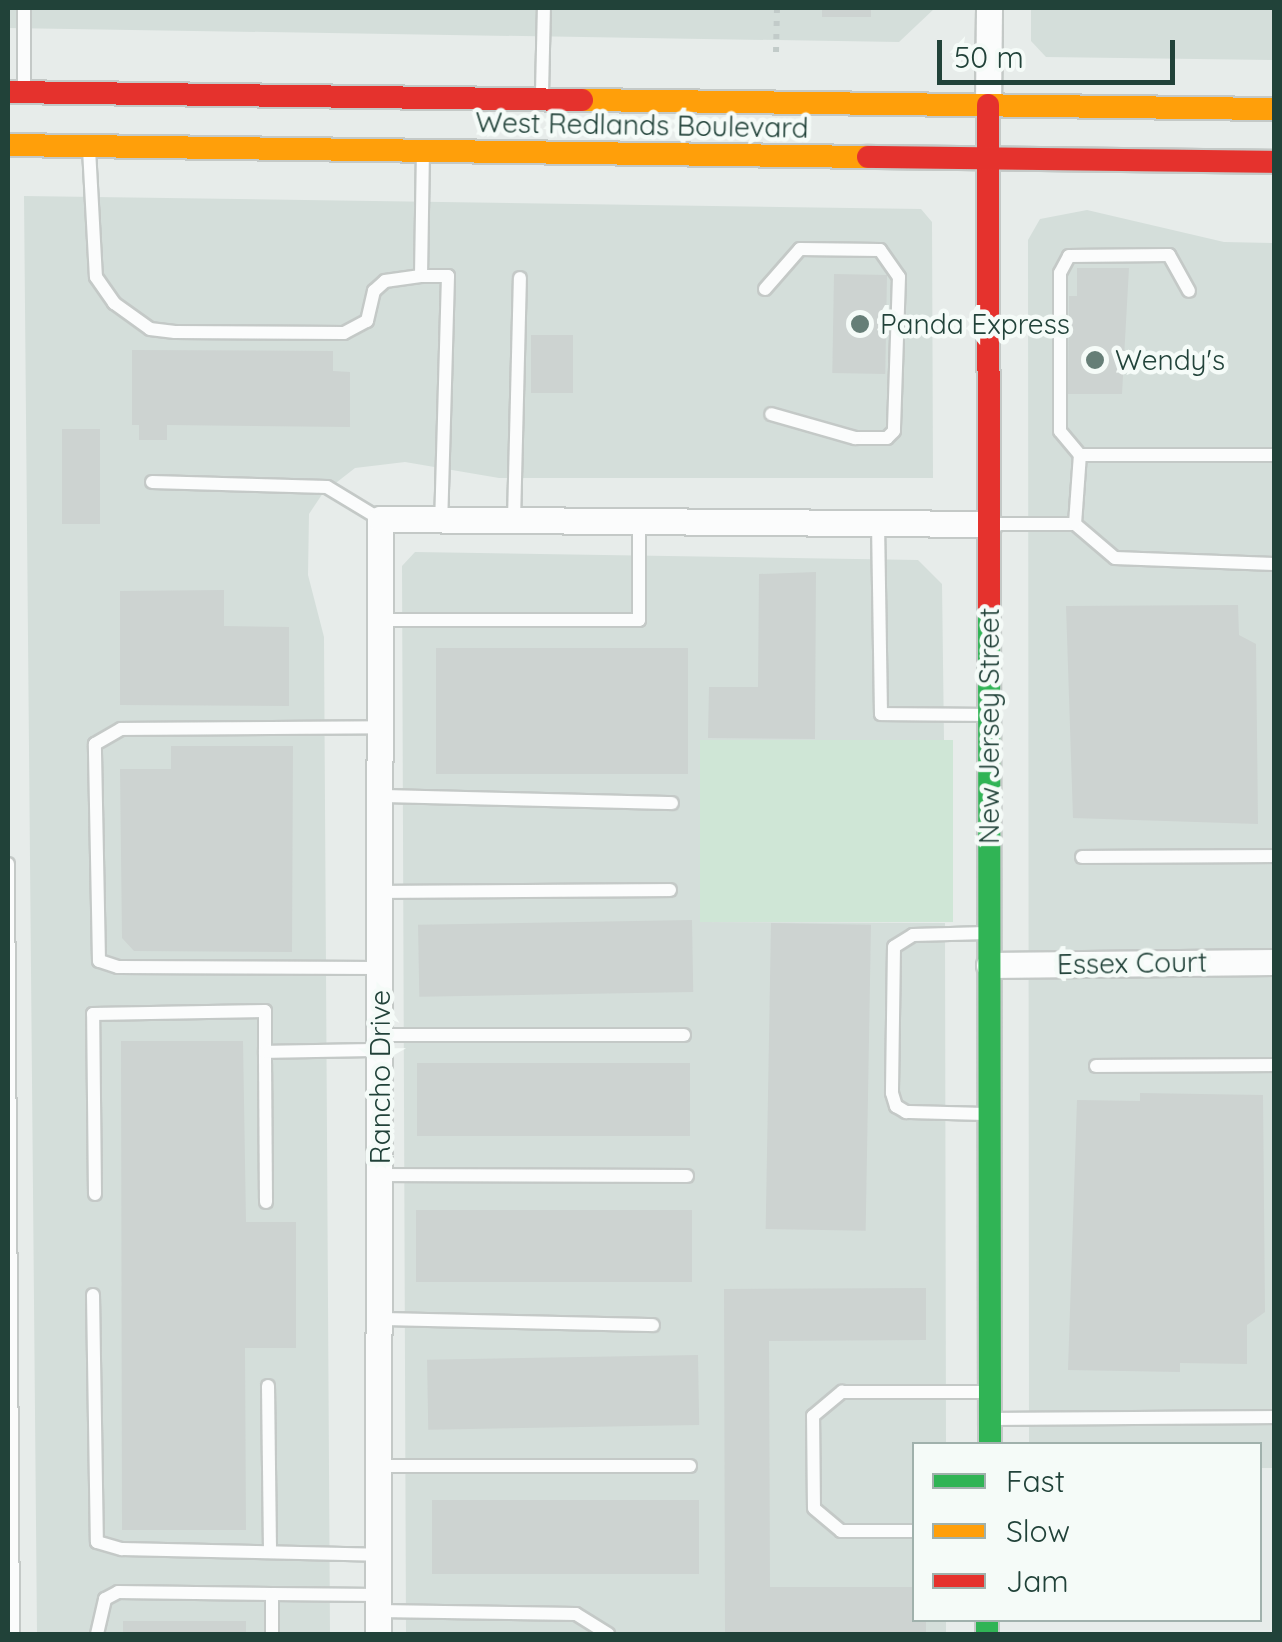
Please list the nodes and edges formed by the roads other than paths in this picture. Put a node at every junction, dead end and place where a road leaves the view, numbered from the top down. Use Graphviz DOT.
graph roads {
  1 [pos="24,8"];
  2 [pos="544,8"];
  3 [pos="989,8"];
  4 [pos="16,93"];
  5 [pos="227,95"];
  6 [pos="542,100"];
  7 [pos="988,105"];
  8 [pos="1274,110"];
  9 [pos="194,120"];
  10 [pos="155,122"];
  11 [pos="497,123"];
  12 [pos="441,126"];
  13 [pos="8,143"];
  14 [pos="89,146"];
  15 [pos="298,148"];
  16 [pos="423,150"];
  17 [pos="987,158"];
  18 [pos="1274,162"];
  19 [pos="421,276"];
  20 [pos="520,278"];
  21 [pos="765,288"];
  22 [pos="1189,291"];
  23 [pos="770,414"];
  24 [pos="1080,455"];
  25 [pos="1274,455"];
  26 [pos="152,482"];
  27 [pos="380,519"];
  28 [pos="442,520"];
  29 [pos="514,520"];
  30 [pos="639,521"];
  31 [pos="878,523"];
  32 [pos="989,524"];
  33 [pos="1075,524"];
  34 [pos="1274,564"];
  35 [pos="380,620"];
  36 [pos="989,715"];
  37 [pos="380,727"];
  38 [pos="380,796"];
  39 [pos="672,802"];
  40 [pos="1274,856"];
  41 [pos="1082,857"];
  42 [pos="8,864"];
  43 [pos="670,890"];
  44 [pos="379,892"];
  45 [pos="989,933"];
  46 [pos="1274,962"];
  47 [pos="989,965"];
  48 [pos="379,968"];
  49 [pos="684,1035"];
  50 [pos="381,1042"];
  51 [pos="265,1052"];
  52 [pos="1274,1065"];
  53 [pos="1096,1066"];
  54 [pos="992,1114"];
  55 [pos="380,1176"];
  56 [pos="687,1176"];
  57 [pos="95,1194"];
  58 [pos="266,1202"];
  59 [pos="93,1296"];
  60 [pos="379,1319"];
  61 [pos="653,1325"];
  62 [pos="268,1386"];
  63 [pos="991,1392"];
  64 [pos="1274,1418"];
  65 [pos="991,1419"];
  66 [pos="990,1442"];
  67 [pos="378,1466"];
  68 [pos="690,1466"];
  69 [pos="912,1532"];
  70 [pos="270,1552"];
  71 [pos="10,1553"];
  72 [pos="378,1554"];
  73 [pos="272,1594"];
  74 [pos="378,1614"];
  75 [pos="14,1634"];
  76 [pos="97,1634"];
  77 [pos="272,1634"];
  78 [pos="608,1634"];
  1 -- 4 [label="lane"];
  2 -- 6 [label="lane"];
  3 -- 7 [label="street, New Jersey Street"];
  4 -- 5 [label="main road, West Redlands Boulevard"];
  5 -- 6 [label="main road, West Redlands Boulevard"];
  5 -- 9 [label="main road"];
  6 -- 7 [label="main road, West Redlands Boulevard"];
  6 -- 11 [label="main road"];
  7 -- 8 [label="main road, West Redlands Boulevard"];
  7 -- 17 [label="main road, New Jersey Street"];
  10 -- 13 [label="main road"];
  12 -- 15 [label="main road"];
  13 -- 14 [label="main road, West Redlands Boulevard"];
  14 -- 15 [label="main road, West Redlands Boulevard"];
  14 -- 19 [label="lane"];
  15 -- 16 [label="main road, West Redlands Boulevard"];
  16 -- 17 [label="main road, West Redlands Boulevard"];
  16 -- 19 [label="lane"];
  17 -- 18 [label="main road, West Redlands Boulevard"];
  17 -- 32 [label="main road, New Jersey Street"];
  19 -- 28 [label="lane"];
  20 -- 29 [label="lane"];
  21 -- 23 [label="lane"];
  22 -- 24 [label="lane"];
  24 -- 25 [label="lane"];
  24 -- 33 [label="lane"];
  26 -- 27 [label="lane"];
  27 -- 28 [label="street"];
  27 -- 35 [label="street, Rancho Drive"];
  28 -- 29 [label="street"];
  29 -- 30 [label="street"];
  30 -- 31 [label="street"];
  30 -- 35 [label="lane"];
  31 -- 32 [label="street"];
  31 -- 36 [label="lane"];
  32 -- 33 [label="lane"];
  32 -- 36 [label="main road, New Jersey Street"];
  33 -- 34 [label="lane"];
  35 -- 37 [label="street, Rancho Drive"];
  36 -- 45 [label="main road, New Jersey Street"];
  37 -- 38 [label="street, Rancho Drive"];
  37 -- 48 [label="lane"];
  38 -- 39 [label="lane"];
  38 -- 44 [label="street, Rancho Drive"];
  40 -- 41 [label="lane"];
  42 -- 71 [label="lane"];
  43 -- 44 [label="lane"];
  44 -- 48 [label="street, Rancho Drive"];
  45 -- 47 [label="main road, New Jersey Street"];
  45 -- 54 [label="lane"];
  46 -- 47 [label="street, Essex Court"];
  47 -- 54 [label="main road, New Jersey Street"];
  48 -- 50 [label="street, Rancho Drive"];
  49 -- 50 [label="lane"];
  50 -- 51 [label="lane"];
  50 -- 55 [label="street, Rancho Drive"];
  51 -- 57 [label="lane"];
  51 -- 58 [label="lane"];
  52 -- 53 [label="lane"];
  54 -- 63 [label="main road, New Jersey Street"];
  55 -- 56 [label="lane"];
  55 -- 60 [label="street, Rancho Drive"];
  59 -- 70 [label="lane"];
  60 -- 61 [label="lane"];
  60 -- 67 [label="street, Rancho Drive"];
  62 -- 70 [label="lane"];
  63 -- 65 [label="main road, New Jersey Street"];
  63 -- 69 [label="lane"];
  64 -- 65 [label="lane"];
  65 -- 66 [label="main road, New Jersey Street"];
  67 -- 68 [label="lane"];
  67 -- 72 [label="street, Rancho Drive"];
  70 -- 72 [label="lane"];
  71 -- 75 [label="lane"];
  72 -- 74 [label="street, Rancho Drive"];
  73 -- 74 [label="lane"];
  73 -- 76 [label="lane"];
  73 -- 77 [label="lane"];
  74 -- 78 [label="lane"];
}
